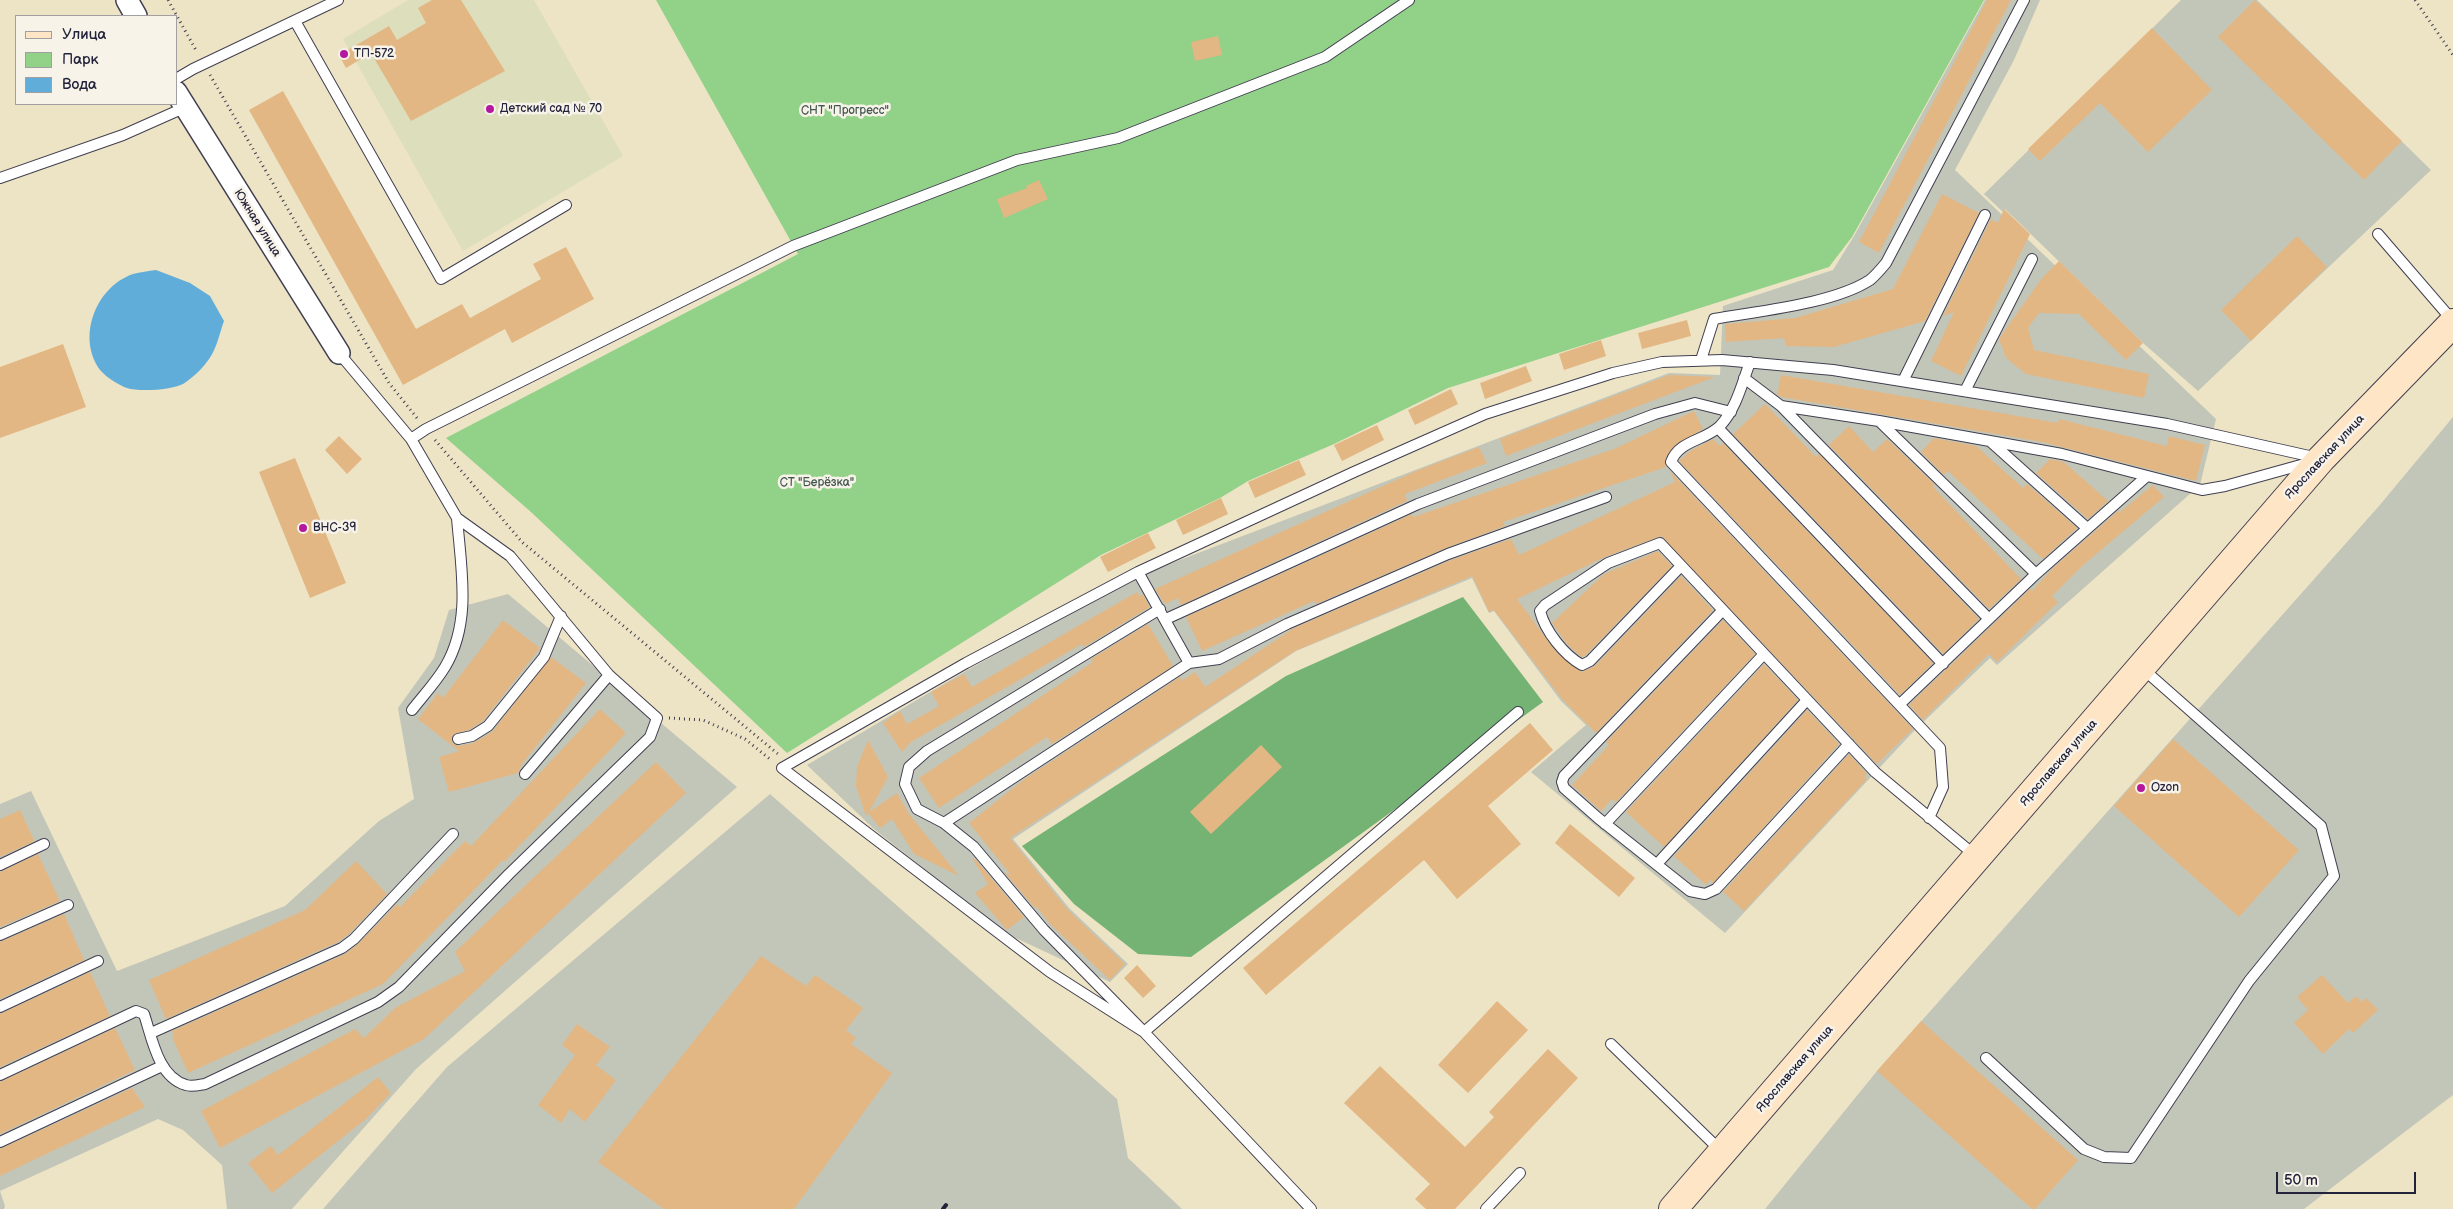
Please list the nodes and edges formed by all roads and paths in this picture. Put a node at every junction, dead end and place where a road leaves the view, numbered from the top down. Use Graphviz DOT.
graph roads {
  1 [pos="127,0"];
  2 [pos="168,0"];
  3 [pos="338,0"];
  4 [pos="1409,0"];
  5 [pos="2024,0"];
  6 [pos="2415,0"];
  7 [pos="135,15"];
  8 [pos="176,15"];
  9 [pos="178,18"];
  10 [pos="295,20"];
  11 [pos="2453,55"];
  12 [pos="204,64"];
  13 [pos="178,78"];
  14 [pos="181,100"];
  15 [pos="173,105"];
  16 [pos="0,178"];
  17 [pos="566,205"];
  18 [pos="1985,216"];
  19 [pos="2378,234"];
  20 [pos="2032,258"];
  21 [pos="2453,322"];
  22 [pos="339,353"];
  23 [pos="1701,360"];
  24 [pos="1750,362"];
  25 [pos="1744,378"];
  26 [pos="1903,381"];
  27 [pos="1965,391"];
  28 [pos="1781,406"];
  29 [pos="1732,412"];
  30 [pos="1879,421"];
  31 [pos="1718,428"];
  32 [pos="426,429"];
  33 [pos="411,440"];
  34 [pos="1990,442"];
  35 [pos="2321,459"];
  36 [pos="2147,476"];
  37 [pos="1606,497"];
  38 [pos="457,518"];
  39 [pos="2087,528"];
  40 [pos="1681,566"];
  41 [pos="1138,572"];
  42 [pos="2036,574"];
  43 [pos="1160,609"];
  44 [pos="1723,610"];
  45 [pos="561,616"];
  46 [pos="1166,619"];
  47 [pos="1989,619"];
  48 [pos="1764,654"];
  49 [pos="1189,664"];
  50 [pos="1942,664"];
  51 [pos="2141,668"];
  52 [pos="610,675"];
  53 [pos="1807,700"];
  54 [pos="1900,704"];
  55 [pos="412,710"];
  56 [pos="1518,712"];
  57 [pos="658,718"];
  58 [pos="458,739"];
  59 [pos="1849,744"];
  60 [pos="786,766"];
  61 [pos="525,774"];
  62 [pos="1930,818"];
  63 [pos="944,823"];
  64 [pos="1606,824"];
  65 [pos="453,834"];
  66 [pos="44,844"];
  67 [pos="1977,858"];
  68 [pos="1657,864"];
  69 [pos="0,865"];
  70 [pos="68,904"];
  71 [pos="0,936"];
  72 [pos="98,961"];
  73 [pos="0,1007"];
  74 [pos="1144,1032"];
  75 [pos="151,1033"];
  76 [pos="1611,1044"];
  77 [pos="1986,1058"];
  78 [pos="162,1066"];
  79 [pos="0,1075"];
  80 [pos="0,1142"];
  81 [pos="1722,1153"];
  82 [pos="1520,1173"];
  83 [pos="1311,1209"];
  84 [pos="1486,1209"];
  85 [pos="1673,1209"];
  1 -- 7 [label="street"];
  2 -- 8 [label="path"];
  3 -- 10 [label="lane"];
  4 -- 32 [label="lane"];
  5 -- 23 [label="lane"];
  6 -- 11 [label="path"];
  9 -- 12 [label="path"];
  10 -- 12 [label="lane"];
  10 -- 17 [label="lane"];
  12 -- 13 [label="lane"];
  12 -- 32 [label="path"];
  14 -- 22 [label="street, Южная улица"];
  15 -- 16 [label="lane"];
  18 -- 26 [label="lane"];
  19 -- 21 [label="lane"];
  20 -- 27 [label="lane"];
  21 -- 35 [label="main road, Ярославская улица"];
  22 -- 33 [label="lane"];
  23 -- 24 [label="lane"];
  23 -- 41 [label="lane"];
  24 -- 25 [label="lane"];
  24 -- 26 [label="lane"];
  25 -- 28 [label="lane"];
  25 -- 29 [label="lane"];
  26 -- 27 [label="lane"];
  27 -- 35 [label="lane"];
  28 -- 30 [label="lane"];
  28 -- 47 [label="lane"];
  29 -- 31 [label="lane"];
  29 -- 46 [label="lane"];
  30 -- 34 [label="lane"];
  30 -- 42 [label="lane"];
  31 -- 50 [label="lane"];
  31 -- 54 [label="lane"];
  32 -- 33 [label="lane"];
  32 -- 60 [label="path"];
  33 -- 38 [label="lane"];
  34 -- 36 [label="lane"];
  34 -- 39 [label="lane"];
  35 -- 36 [label="lane"];
  35 -- 51 [label="main road, Ярославская улица"];
  36 -- 39 [label="lane"];
  37 -- 49 [label="lane"];
  38 -- 45 [label="lane"];
  38 -- 55 [label="lane"];
  39 -- 42 [label="lane"];
  40 -- 40 [label="lane"];
  40 -- 44 [label="lane"];
  41 -- 43 [label="lane"];
  41 -- 60 [label="lane"];
  42 -- 47 [label="lane"];
  43 -- 46 [label="lane"];
  43 -- 63 [label="lane"];
  44 -- 48 [label="lane"];
  44 -- 64 [label="lane"];
  45 -- 52 [label="lane"];
  45 -- 58 [label="lane"];
  46 -- 49 [label="lane"];
  47 -- 50 [label="lane"];
  48 -- 53 [label="lane"];
  48 -- 64 [label="lane"];
  49 -- 63 [label="lane"];
  50 -- 54 [label="lane"];
  51 -- 67 [label="main road, Ярославская улица"];
  51 -- 77 [label="lane"];
  52 -- 57 [label="lane"];
  52 -- 61 [label="lane"];
  53 -- 59 [label="lane"];
  53 -- 68 [label="lane"];
  54 -- 62 [label="lane"];
  56 -- 74 [label="lane"];
  57 -- 60 [label="path"];
  57 -- 78 [label="lane"];
  59 -- 62 [label="lane"];
  59 -- 68 [label="lane"];
  60 -- 74 [label="lane"];
  62 -- 67 [label="lane"];
  63 -- 74 [label="lane"];
  64 -- 68 [label="lane"];
  65 -- 75 [label="lane"];
  66 -- 69 [label="lane"];
  67 -- 81 [label="main road, Ярославская улица"];
  70 -- 71 [label="lane"];
  72 -- 73 [label="lane"];
  74 -- 83 [label="lane"];
  75 -- 78 [label="lane"];
  75 -- 79 [label="lane"];
  76 -- 81 [label="lane"];
  78 -- 80 [label="lane"];
  81 -- 85 [label="main road, Ярославская улица"];
  82 -- 84 [label="lane"];
}
